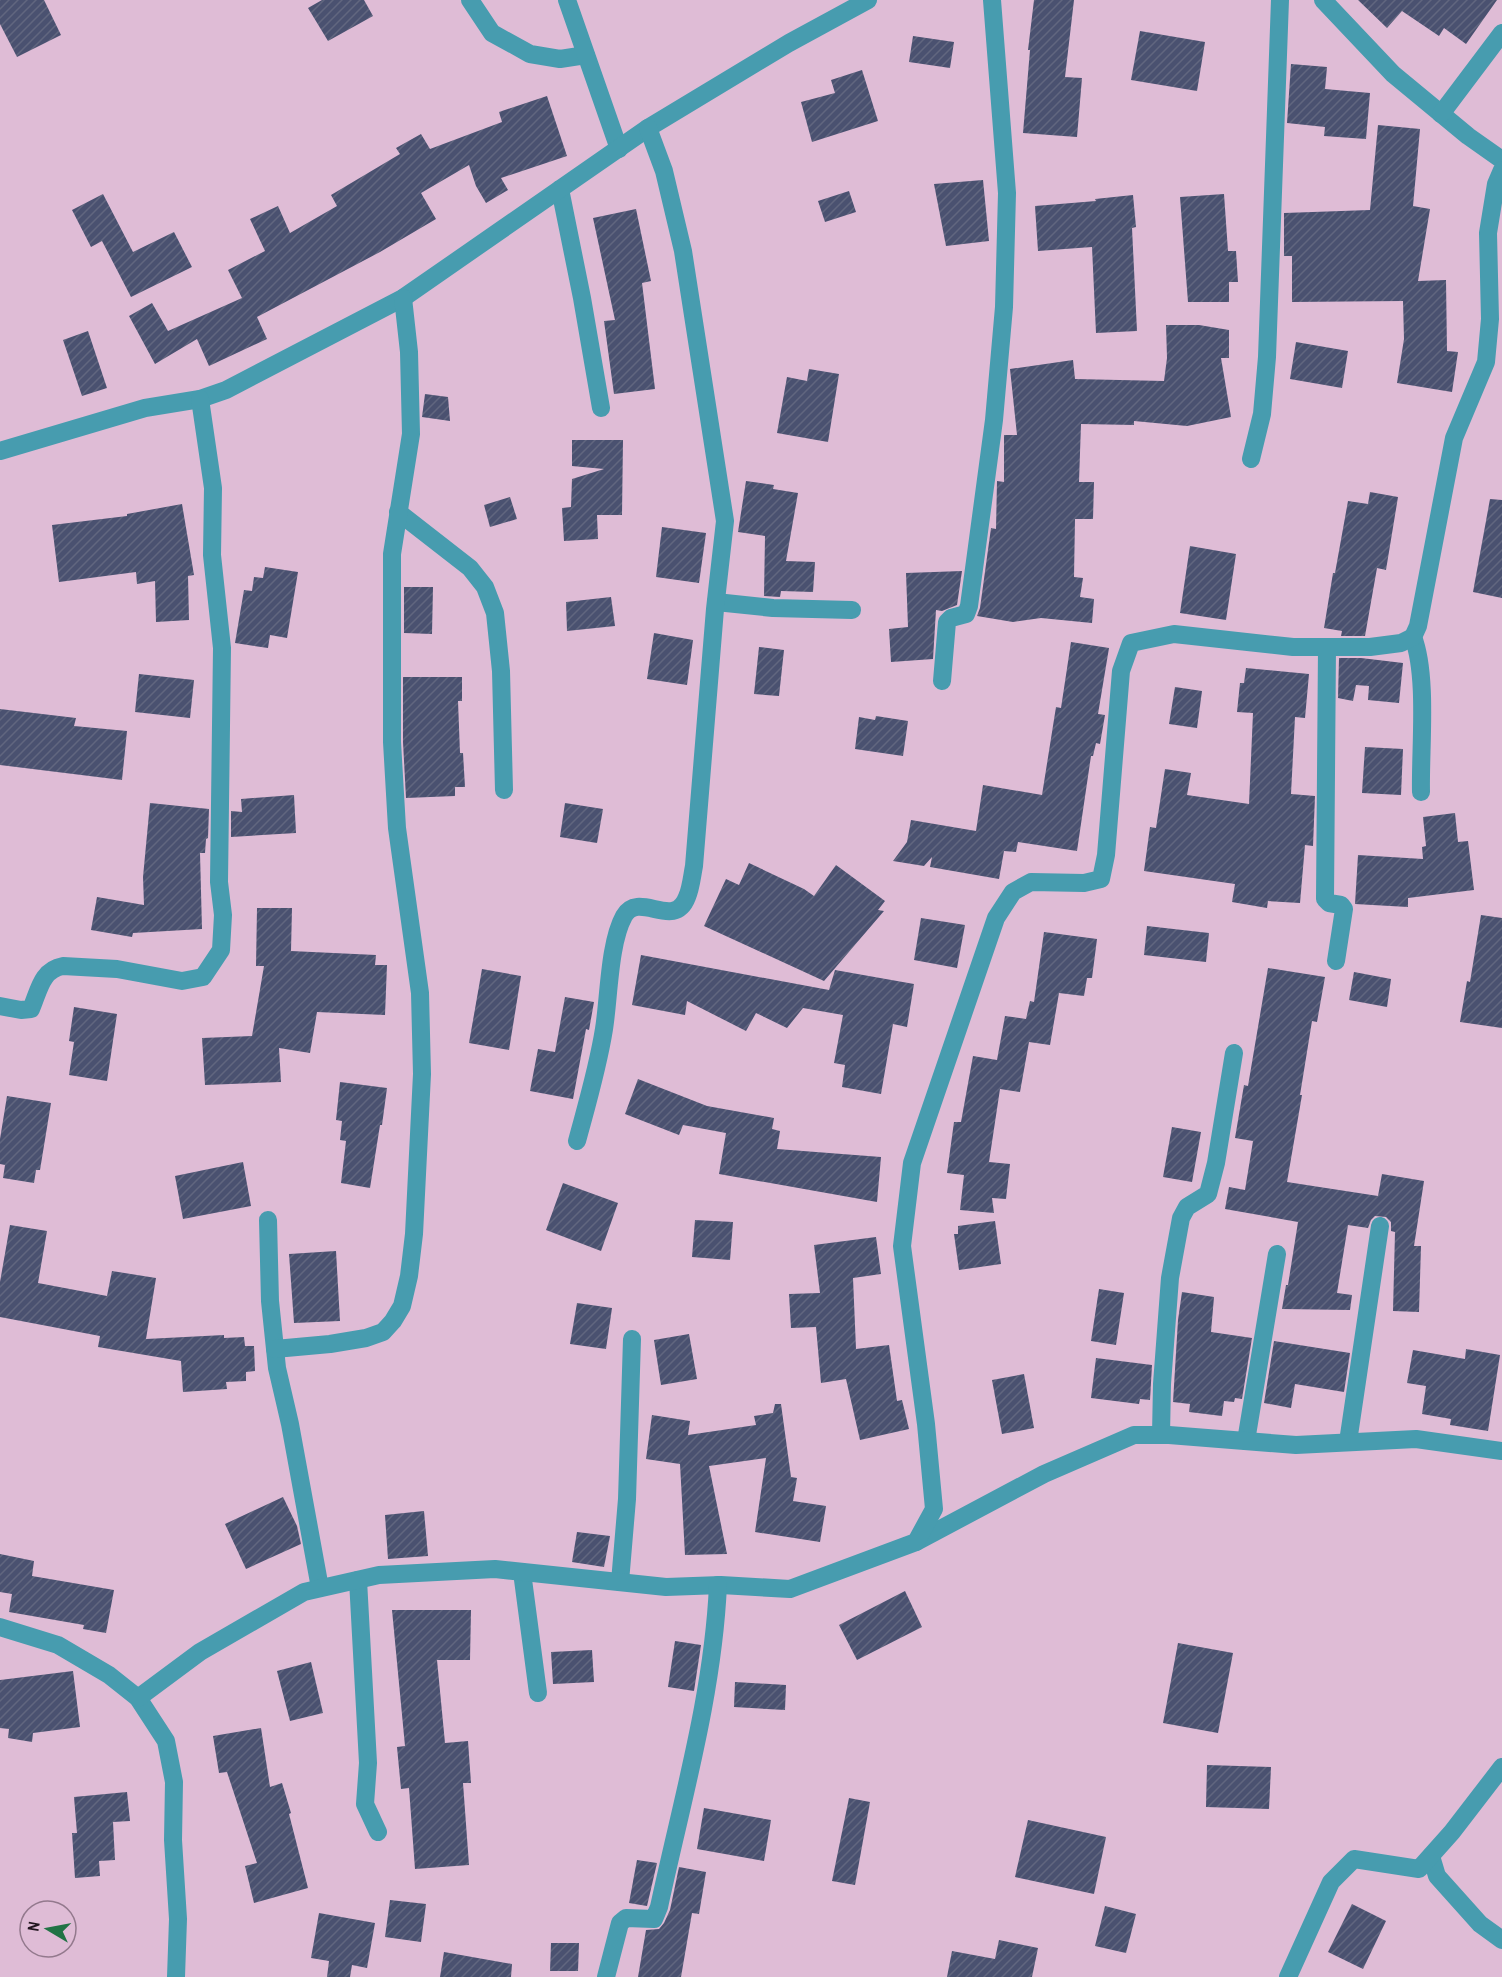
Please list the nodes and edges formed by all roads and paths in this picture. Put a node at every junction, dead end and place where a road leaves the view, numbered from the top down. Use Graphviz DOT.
graph roads {
  1 [pos="470,0"];
  2 [pos="567,0"];
  3 [pos="868,0"];
  4 [pos="992,0"];
  5 [pos="1280,0"];
  6 [pos="1323,0"];
  7 [pos="1502,33"];
  8 [pos="586,55"];
  9 [pos="1441,114"];
  10 [pos="648,128"];
  11 [pos="619,149"];
  12 [pos="1502,160"];
  13 [pos="1502,170"];
  14 [pos="560,189"];
  15 [pos="403,297"];
  16 [pos="200,399"];
  17 [pos="601,408"];
  18 [pos="0,451"];
  19 [pos="1251,459"];
  20 [pos="398,512"];
  21 [pos="716,602"];
  22 [pos="852,610"];
  23 [pos="1413,638"];
  24 [pos="1327,647"];
  25 [pos="942,681"];
  26 [pos="504,790"];
  27 [pos="1421,792"];
  28 [pos="1336,961"];
  29 [pos="0,1006"];
  30 [pos="1234,1053"];
  31 [pos="577,1141"];
  32 [pos="268,1220"];
  33 [pos="1380,1226"];
  34 [pos="1277,1254"];
  35 [pos="632,1339"];
  36 [pos="275,1349"];
  37 [pos="1161,1435"];
  38 [pos="1246,1441"];
  39 [pos="1348,1442"];
  40 [pos="1502,1450"];
  41 [pos="916,1542"];
  42 [pos="522,1572"];
  43 [pos="358,1580"];
  44 [pos="620,1582"];
  45 [pos="718,1585"];
  46 [pos="320,1588"];
  47 [pos="0,1627"];
  48 [pos="538,1694"];
  49 [pos="138,1698"];
  50 [pos="1502,1767"];
  51 [pos="378,1832"];
  52 [pos="1431,1856"];
  53 [pos="1502,1940"];
  54 [pos="176,1977"];
  55 [pos="606,1977"];
  56 [pos="1288,1977"];
  1 -- 8 [label="street"];
  2 -- 8 [label="street"];
  3 -- 10 [label="street"];
  4 -- 25 [label="street"];
  5 -- 19 [label="street"];
  6 -- 9 [label="street"];
  7 -- 9 [label="street"];
  8 -- 11 [label="street"];
  9 -- 12 [label="street"];
  10 -- 11 [label="street"];
  10 -- 21 [label="street"];
  11 -- 14 [label="street"];
  13 -- 23 [label="street"];
  14 -- 15 [label="street"];
  14 -- 17 [label="street"];
  15 -- 16 [label="street"];
  15 -- 20 [label="street"];
  16 -- 18 [label="street"];
  16 -- 29 [label="street"];
  20 -- 26 [label="street"];
  20 -- 36 [label="street"];
  21 -- 22 [label="street"];
  21 -- 31 [label="street"];
  23 -- 24 [label="street"];
  23 -- 27 [label="street"];
  24 -- 28 [label="street"];
  24 -- 41 [label="street"];
  30 -- 37 [label="street"];
  32 -- 36 [label="street"];
  33 -- 39 [label="street"];
  34 -- 38 [label="street"];
  35 -- 44 [label="street"];
  36 -- 46 [label="street"];
  37 -- 38 [label="street"];
  37 -- 41 [label="street"];
  38 -- 39 [label="street"];
  39 -- 40 [label="street"];
  41 -- 45 [label="street"];
  42 -- 43 [label="street"];
  42 -- 44 [label="street"];
  42 -- 48 [label="street"];
  43 -- 46 [label="street"];
  43 -- 51 [label="street"];
  44 -- 45 [label="street"];
  45 -- 55 [label="street"];
  46 -- 49 [label="street"];
  47 -- 49 [label="street"];
  49 -- 54 [label="street"];
  50 -- 52 [label="street"];
  52 -- 53 [label="street"];
  52 -- 56 [label="street"];
}
